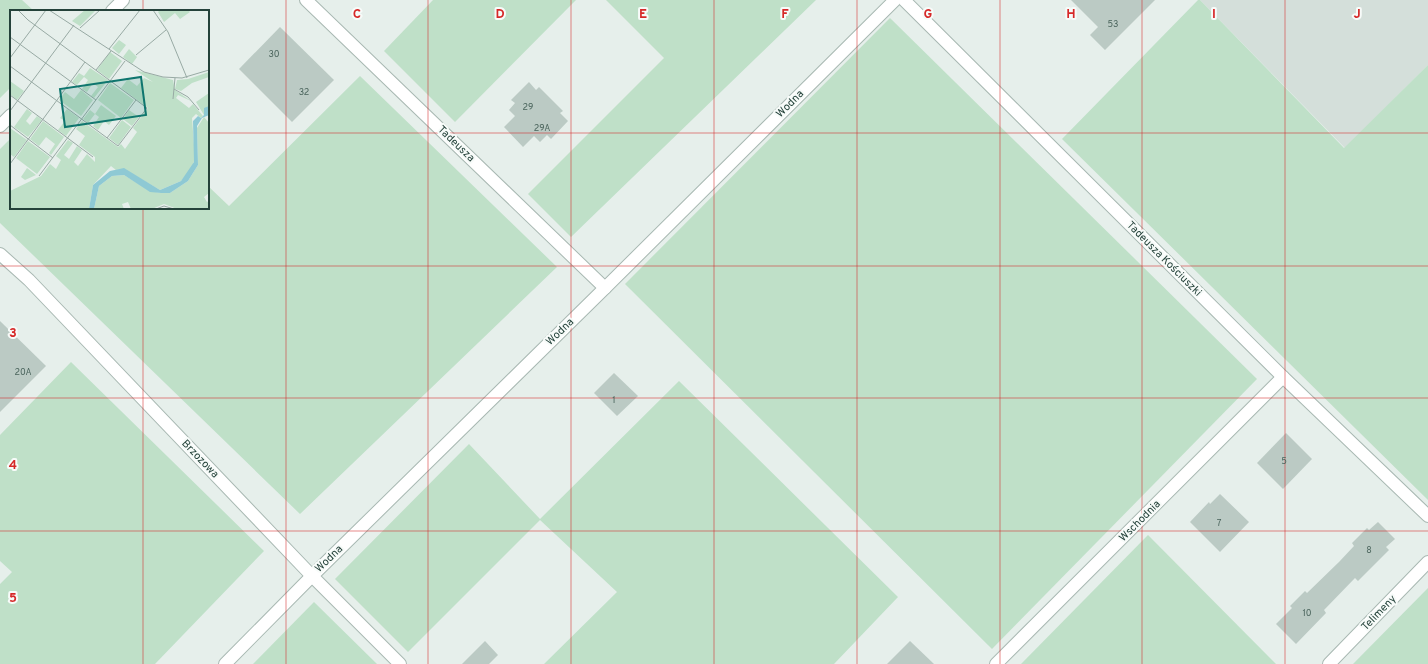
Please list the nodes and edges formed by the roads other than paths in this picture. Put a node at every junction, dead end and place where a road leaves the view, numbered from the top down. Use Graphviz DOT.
graph roads {
  1 [pos="123,0"];
  2 [pos="306,0"];
  3 [pos="895,0"];
  4 [pos="904,0"];
  5 [pos="113,10"];
  6 [pos="10,116"];
  7 [pos="0,126"];
  8 [pos="0,254"];
  9 [pos="605,288"];
  10 [pos="1283,377"];
  11 [pos="1428,516"];
  12 [pos="1428,562"];
  13 [pos="312,576"];
  14 [pos="225,664"];
  15 [pos="400,664"];
  16 [pos="996,664"];
  17 [pos="1329,664"];
  1 -- 5 [label="street"];
  2 -- 9 [label="street, Tadeusza"];
  3 -- 9 [label="street, Wodna"];
  4 -- 10 [label="street, Tadeusza Kościuszki"];
  6 -- 7 [label="street"];
  8 -- 13 [label="street, Brzozowa"];
  9 -- 13 [label="street, Wodna"];
  10 -- 11 [label="street, Tadeusza Kościuszki"];
  10 -- 16 [label="street, Wschodnia"];
  12 -- 17 [label="street, Telimeny"];
  13 -- 14 [label="street, Wodna"];
  13 -- 15 [label="street, Brzozowa"];
}
